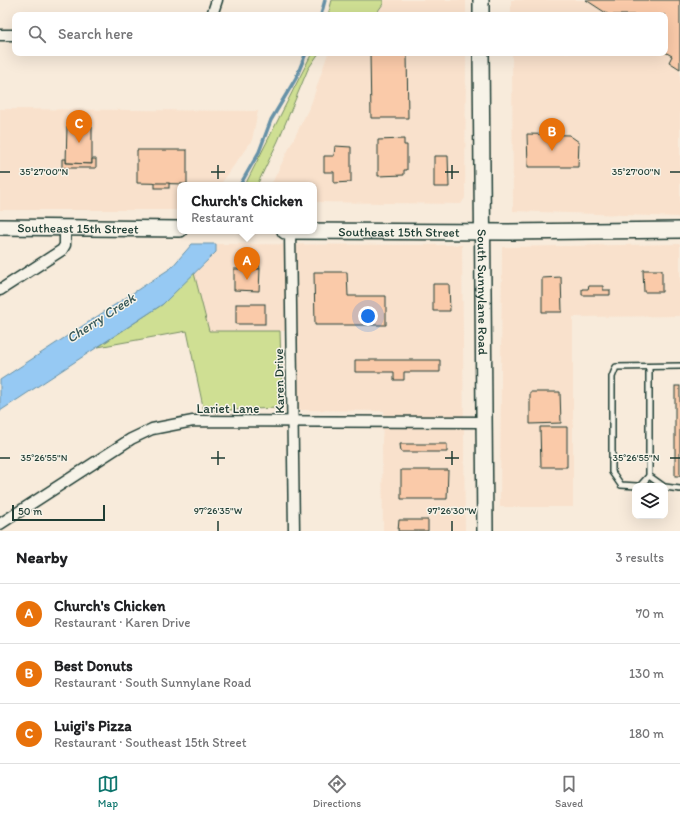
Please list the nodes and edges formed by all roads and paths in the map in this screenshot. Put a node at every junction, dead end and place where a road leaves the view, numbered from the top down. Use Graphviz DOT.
graph roads {
  1 [pos="217,0"];
  2 [pos="481,0"];
  3 [pos="213,12"];
  4 [pos="481,12"];
  5 [pos="0,35"];
  6 [pos="12,35"];
  7 [pos="481,56"];
  8 [pos="0,227"];
  9 [pos="65,227"];
  10 [pos="177,229"];
  11 [pos="680,230"];
  12 [pos="317,231"];
  13 [pos="482,232"];
  14 [pos="290,234"];
  15 [pos="0,290"];
  16 [pos="680,366"];
  17 [pos="649,367"];
  18 [pos="292,422"];
  19 [pos="484,422"];
  20 [pos="649,476"];
  21 [pos="642,483"];
  22 [pos="660,483"];
  23 [pos="632,486"];
  24 [pos="668,487"];
  25 [pos="680,489"];
  26 [pos="0,524"];
  27 [pos="294,531"];
  28 [pos="485,531"];
  1 -- 3 [label="street"];
  2 -- 4 [label="main road"];
  5 -- 6 [label="street"];
  7 -- 13 [label="main road, South Sunnylane Road"];
  8 -- 9 [label="main road, Southeast 15th Street"];
  9 -- 10 [label="main road, Southeast 15th Street"];
  9 -- 15 [label="street"];
  11 -- 13 [label="main road, Southeast 15th Street"];
  12 -- 13 [label="main road, Southeast 15th Street"];
  13 -- 19 [label="main road, South Sunnylane Road"];
  14 -- 18 [label="street, Karen Drive"];
  16 -- 17 [label="lane"];
  17 -- 20 [label="lane"];
  17 -- 23 [label="lane"];
  18 -- 19 [label="street, Lariet Lane"];
  18 -- 26 [label="street, Lariet Lane"];
  18 -- 27 [label="street, Karen Drive"];
  19 -- 28 [label="main road, South Sunnylane Road"];
  20 -- 21 [label="lane"];
  20 -- 22 [label="lane"];
  24 -- 25 [label="lane"];
}
